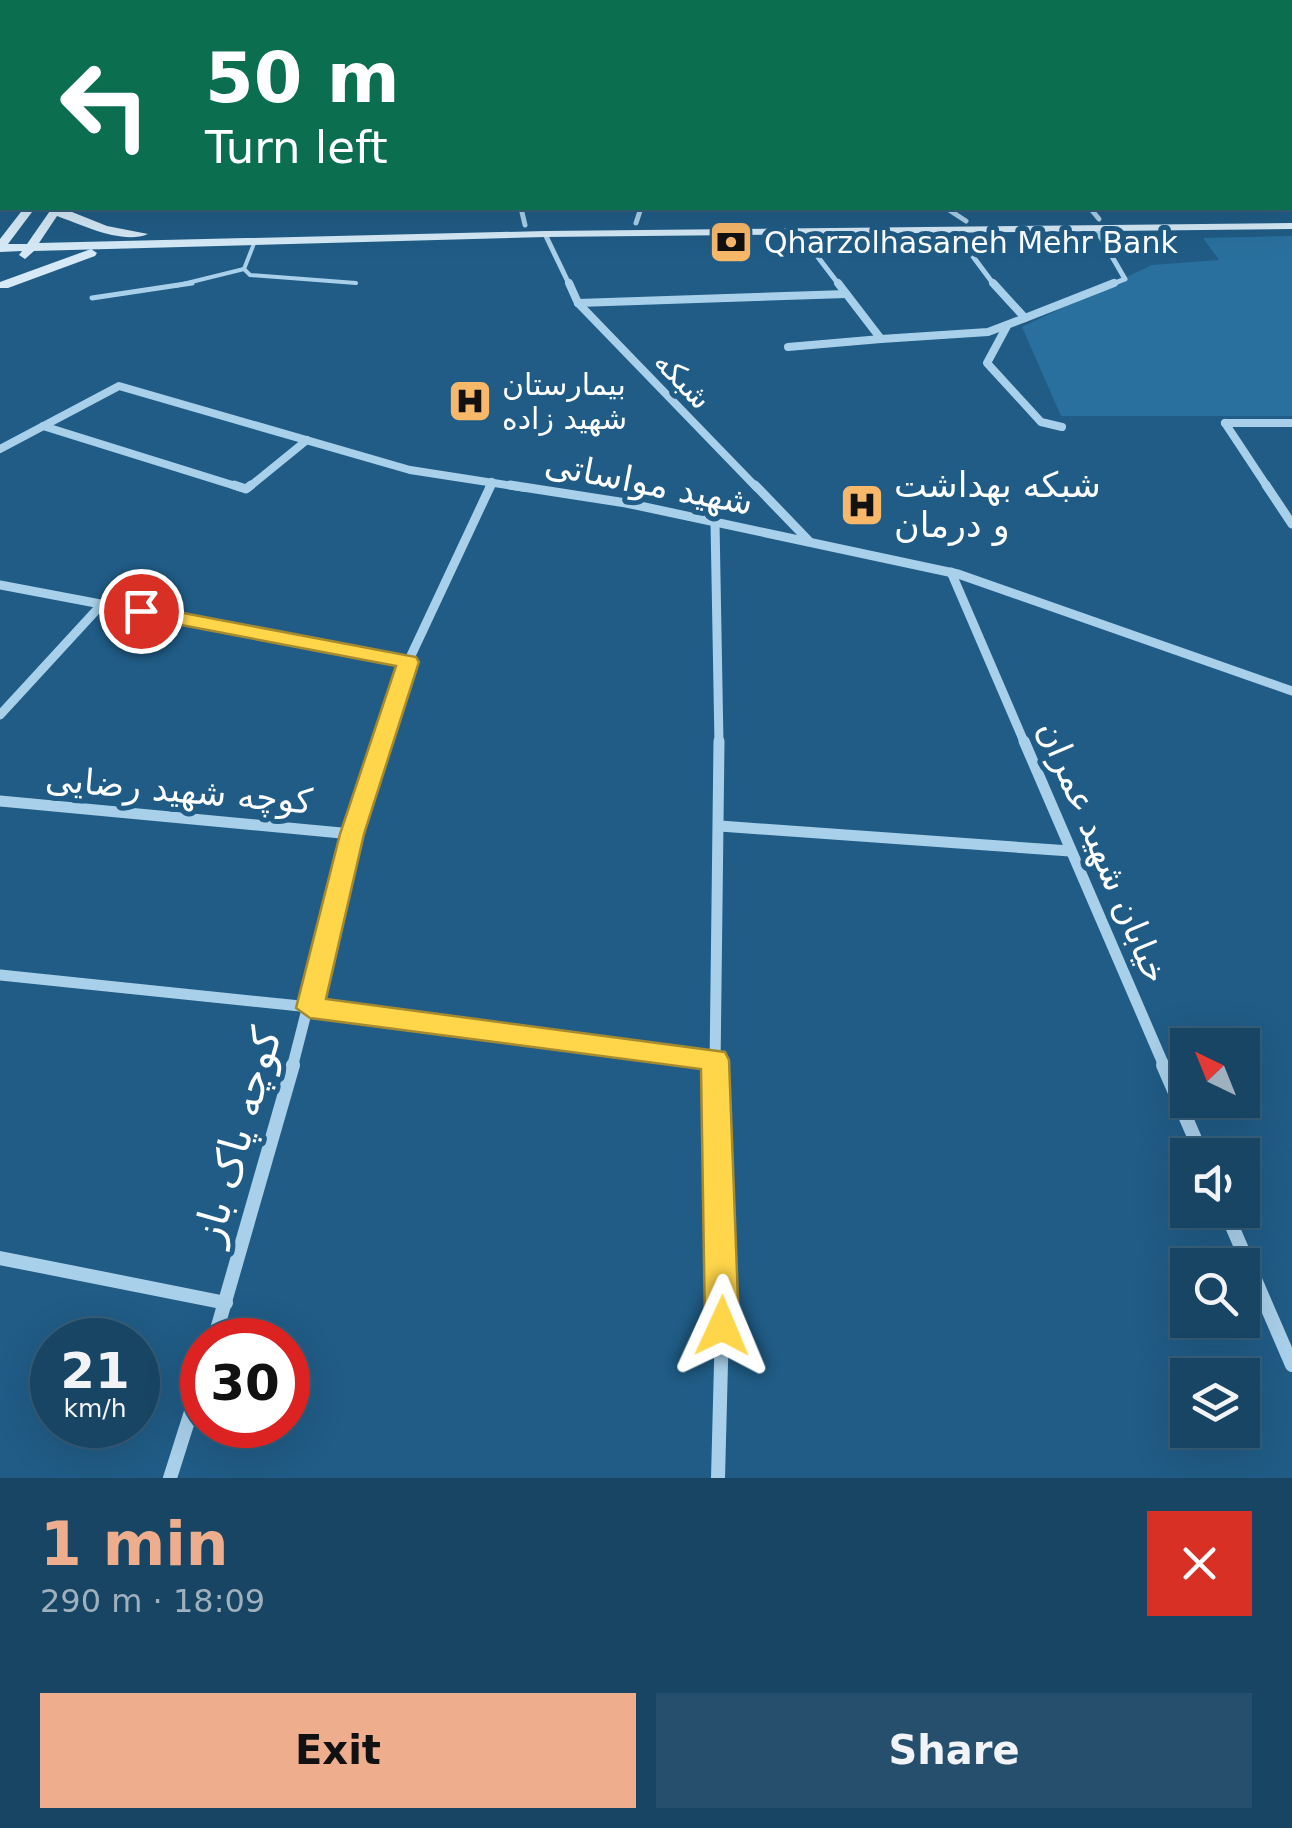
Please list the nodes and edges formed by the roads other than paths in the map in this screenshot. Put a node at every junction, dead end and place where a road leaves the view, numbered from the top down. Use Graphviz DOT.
graph roads {
  1 [pos="25,210"];
  2 [pos="27,210"];
  3 [pos="56,210"];
  4 [pos="521,210"];
  5 [pos="640,210"];
  6 [pos="949,210"];
  7 [pos="1091,210"];
  8 [pos="1292,216"];
  9 [pos="966,221"];
  10 [pos="0,222"];
  11 [pos="1237,222"];
  12 [pos="636,223"];
  13 [pos="1098,224"];
  14 [pos="525,225"];
  15 [pos="1292,226"];
  16 [pos="798,231"];
  17 [pos="954,231"];
  18 [pos="545,234"];
  19 [pos="150,235"];
  20 [pos="255,241"];
  21 [pos="34,242"];
  22 [pos="2,243"];
  23 [pos="126,245"];
  24 [pos="244,268"];
  25 [pos="356,282"];
  26 [pos="2,288"];
  27 [pos="846,294"];
  28 [pos="92,298"];
  29 [pos="578,303"];
  30 [pos="1024,318"];
  31 [pos="1008,325"];
  32 [pos="882,339"];
  33 [pos="788,346"];
  34 [pos="1292,423"];
  35 [pos="43,426"];
  36 [pos="1062,428"];
  37 [pos="307,440"];
  38 [pos="0,449"];
  39 [pos="492,482"];
  40 [pos="714,522"];
  41 [pos="1292,524"];
  42 [pos="810,542"];
  43 [pos="950,572"];
  44 [pos="0,584"];
  45 [pos="102,604"];
  46 [pos="408,662"];
  47 [pos="1292,691"];
  48 [pos="0,715"];
  49 [pos="0,800"];
  50 [pos="720,826"];
  51 [pos="352,834"];
  52 [pos="1070,851"];
  53 [pos="0,975"];
  54 [pos="310,1008"];
  55 [pos="715,1060"];
  56 [pos="1195,1138"];
  57 [pos="1234,1228"];
  58 [pos="0,1258"];
  59 [pos="226,1302"];
  60 [pos="221,1318"];
  61 [pos="1292,1364"];
  62 [pos="180,1446"];
  63 [pos="170,1478"];
  64 [pos="718,1478"];
  1 -- 10 [label="main road"];
  2 -- 22 [label="main road"];
  3 -- 19 [label="main road"];
  3 -- 21 [label="main road"];
  4 -- 14 [label="street"];
  5 -- 12 [label="street"];
  6 -- 9 [label="street"];
  7 -- 13 [label="street"];
  8 -- 11 [label="main road"];
  9 -- 12 [label="main road"];
  9 -- 13 [label="main road"];
  11 -- 13 [label="main road"];
  11 -- 15 [label="main road"];
  12 -- 14 [label="main road"];
  13 -- 17 [label="main road"];
  13 -- 30 [label="street"];
  14 -- 19 [label="main road"];
  16 -- 17 [label="main road"];
  16 -- 18 [label="main road"];
  16 -- 27 [label="street"];
  17 -- 30 [label="street"];
  18 -- 20 [label="main road"];
  18 -- 29 [label="street, شبکه"];
  19 -- 21 [label="main road"];
  20 -- 23 [label="main road"];
  20 -- 24 [label="lane"];
  21 -- 22 [label="main road"];
  21 -- 23 [label="main road"];
  21 -- 26 [label="main road"];
  23 -- 26 [label="main road"];
  24 -- 25 [label="lane"];
  24 -- 28 [label="lane"];
  27 -- 29 [label="street"];
  27 -- 32 [label="street"];
  29 -- 42 [label="street, شبکه"];
  30 -- 31 [label="street"];
  31 -- 32 [label="street"];
  31 -- 36 [label="street"];
  32 -- 33 [label="street"];
  34 -- 41 [label="street"];
  35 -- 37 [label="street, شهید مواساتی"];
  35 -- 37 [label="street"];
  35 -- 38 [label="street, شهید مواساتی"];
  37 -- 39 [label="street, شهید مواساتی"];
  39 -- 40 [label="street, شهید مواساتی"];
  39 -- 46 [label="street, کوچه پاک باز"];
  40 -- 42 [label="street, شهید مواساتی"];
  40 -- 50 [label="street"];
  42 -- 43 [label="street, شهید مواساتی"];
  43 -- 47 [label="street, شهید مواساتی"];
  43 -- 52 [label="street, خیابان شهید عمران"];
  44 -- 45 [label="street"];
  45 -- 46 [label="street"];
  45 -- 48 [label="street"];
  46 -- 51 [label="street, کوچه پاک باز"];
  49 -- 51 [label="street, کوچه شهید رضایی"];
  50 -- 52 [label="street"];
  50 -- 55 [label="street"];
  51 -- 54 [label="street, کوچه پاک باز"];
  52 -- 56 [label="street, خیابان شهید عمران"];
  53 -- 54 [label="street"];
  54 -- 55 [label="street"];
  54 -- 59 [label="street, کوچه پاک باز"];
  55 -- 64 [label="street"];
  57 -- 61 [label="street"];
  58 -- 59 [label="street"];
  59 -- 60 [label="street, کوچه پاک باز"];
  62 -- 63 [label="street"];
}
